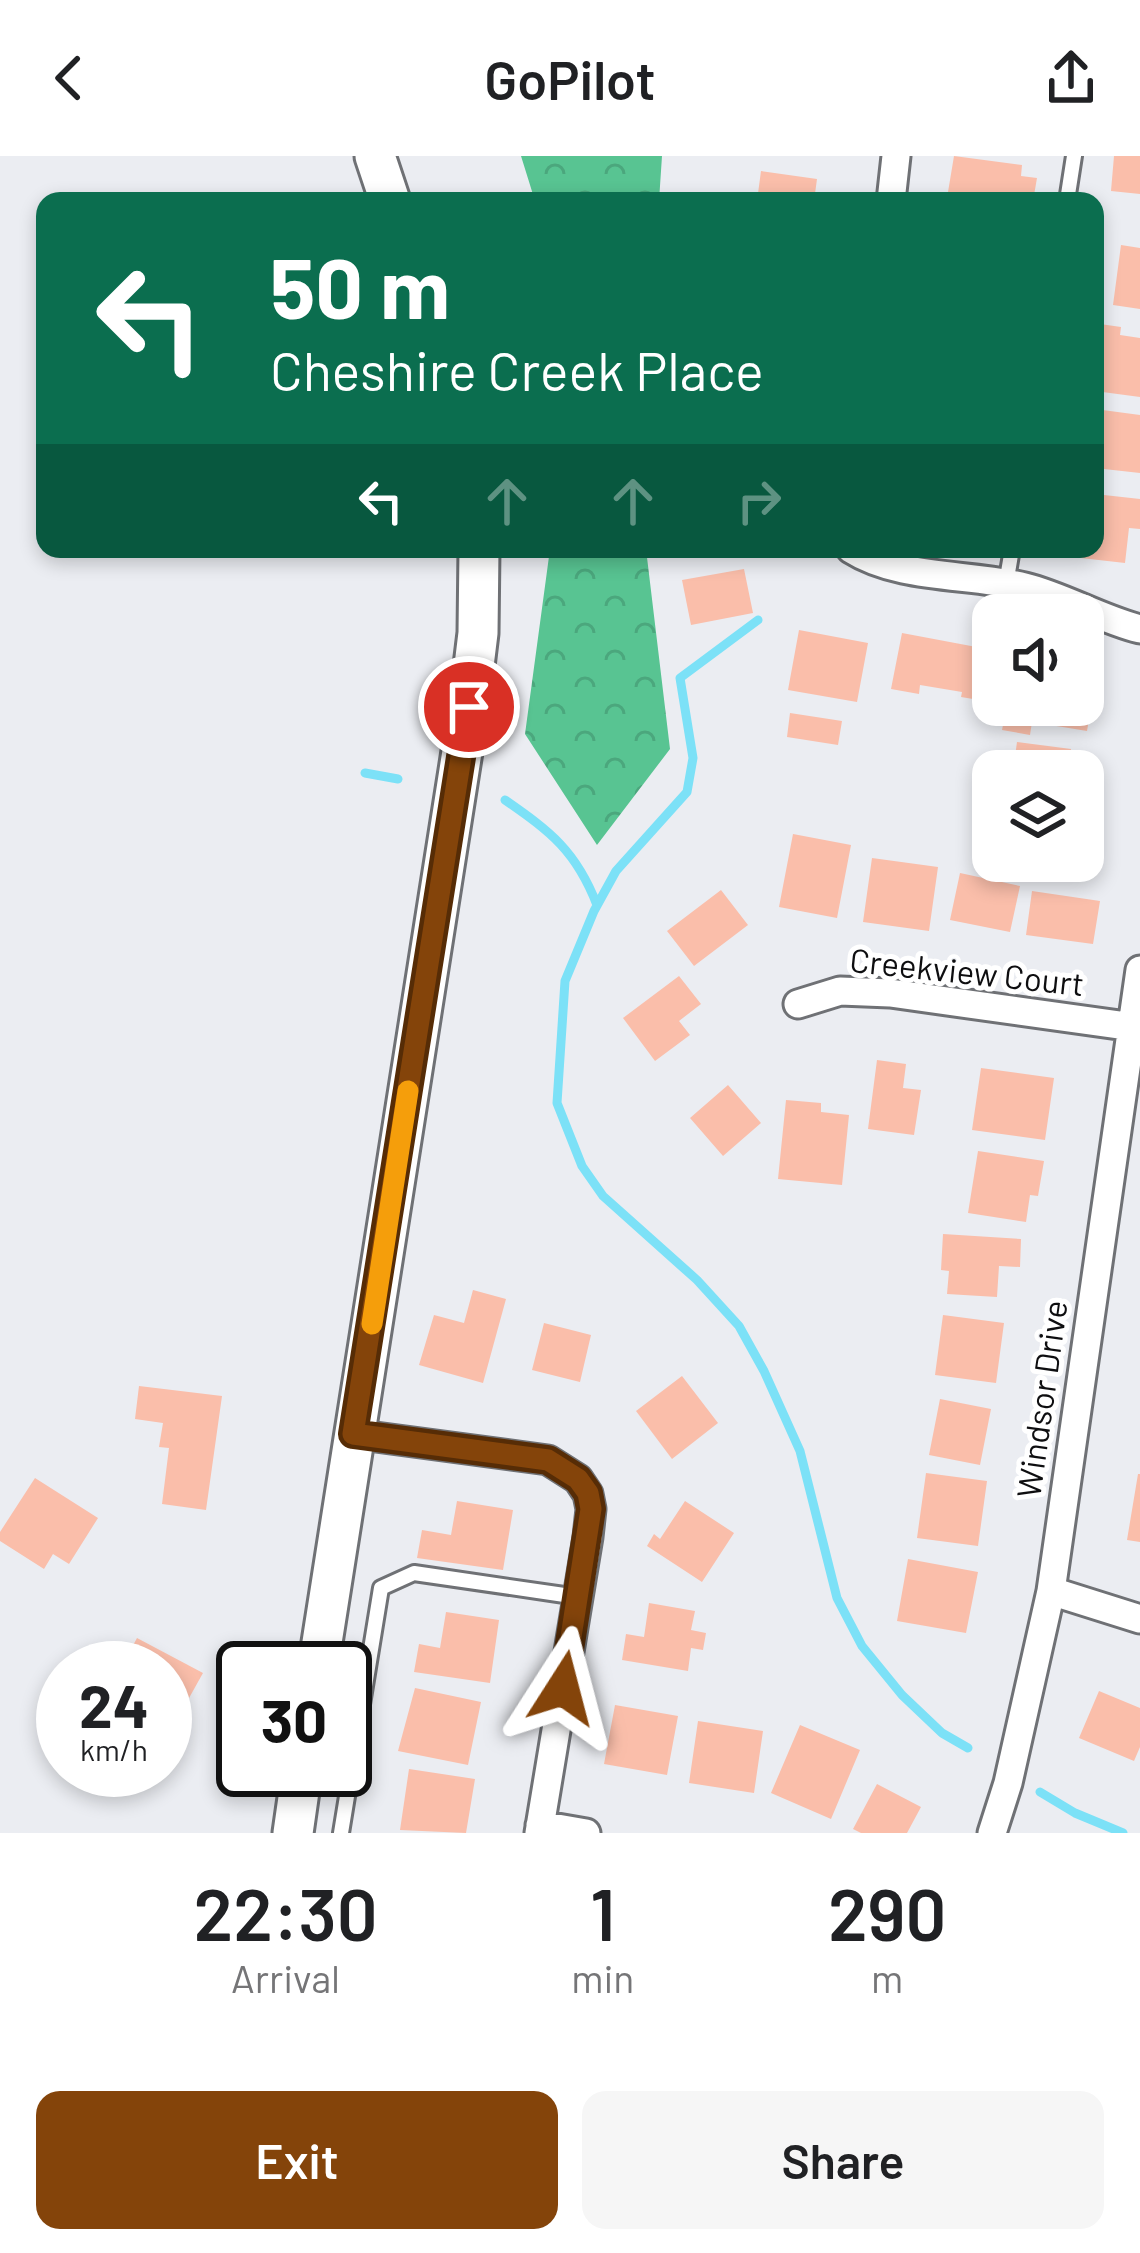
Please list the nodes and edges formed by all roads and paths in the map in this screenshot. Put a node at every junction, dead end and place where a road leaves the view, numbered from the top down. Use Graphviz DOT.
graph roads {
  1 [pos="375,156"];
  2 [pos="896,156"];
  3 [pos="1074,156"];
  4 [pos="387,192"];
  5 [pos="892,192"];
  6 [pos="1068,192"];
  7 [pos="479,558"];
  8 [pos="873,558"];
  9 [pos="1010,558"];
  10 [pos="1006,584"];
  11 [pos="1140,629"];
  12 [pos="1140,970"];
  13 [pos="798,1004"];
  14 [pos="1135,1028"];
  15 [pos="353,1434"];
  16 [pos="1051,1591"];
  17 [pos="578,1597"];
  18 [pos="1140,1619"];
  19 [pos="322,1641"];
  20 [pos="298,1797"];
  21 [pos="539,1829"];
  22 [pos="293,1833"];
  23 [pos="341,1833"];
  24 [pos="586,1833"];
  25 [pos="992,1833"];
  1 -- 4 [label="main road"];
  2 -- 5 [label="street"];
  3 -- 6 [label="lane"];
  7 -- 15 [label="main road"];
  8 -- 10 [label="street"];
  9 -- 10 [label="lane"];
  10 -- 11 [label="street"];
  12 -- 14 [label="street, Windsor Drive"];
  13 -- 14 [label="street, Creekview Court"];
  14 -- 16 [label="street, Windsor Drive"];
  15 -- 17 [label="street"];
  15 -- 19 [label="main road"];
  16 -- 18 [label="street"];
  16 -- 25 [label="street, Windsor Drive"];
  17 -- 21 [label="street"];
  17 -- 23 [label="lane"];
  20 -- 22 [label="main road"];
  21 -- 24 [label="street"];
}
